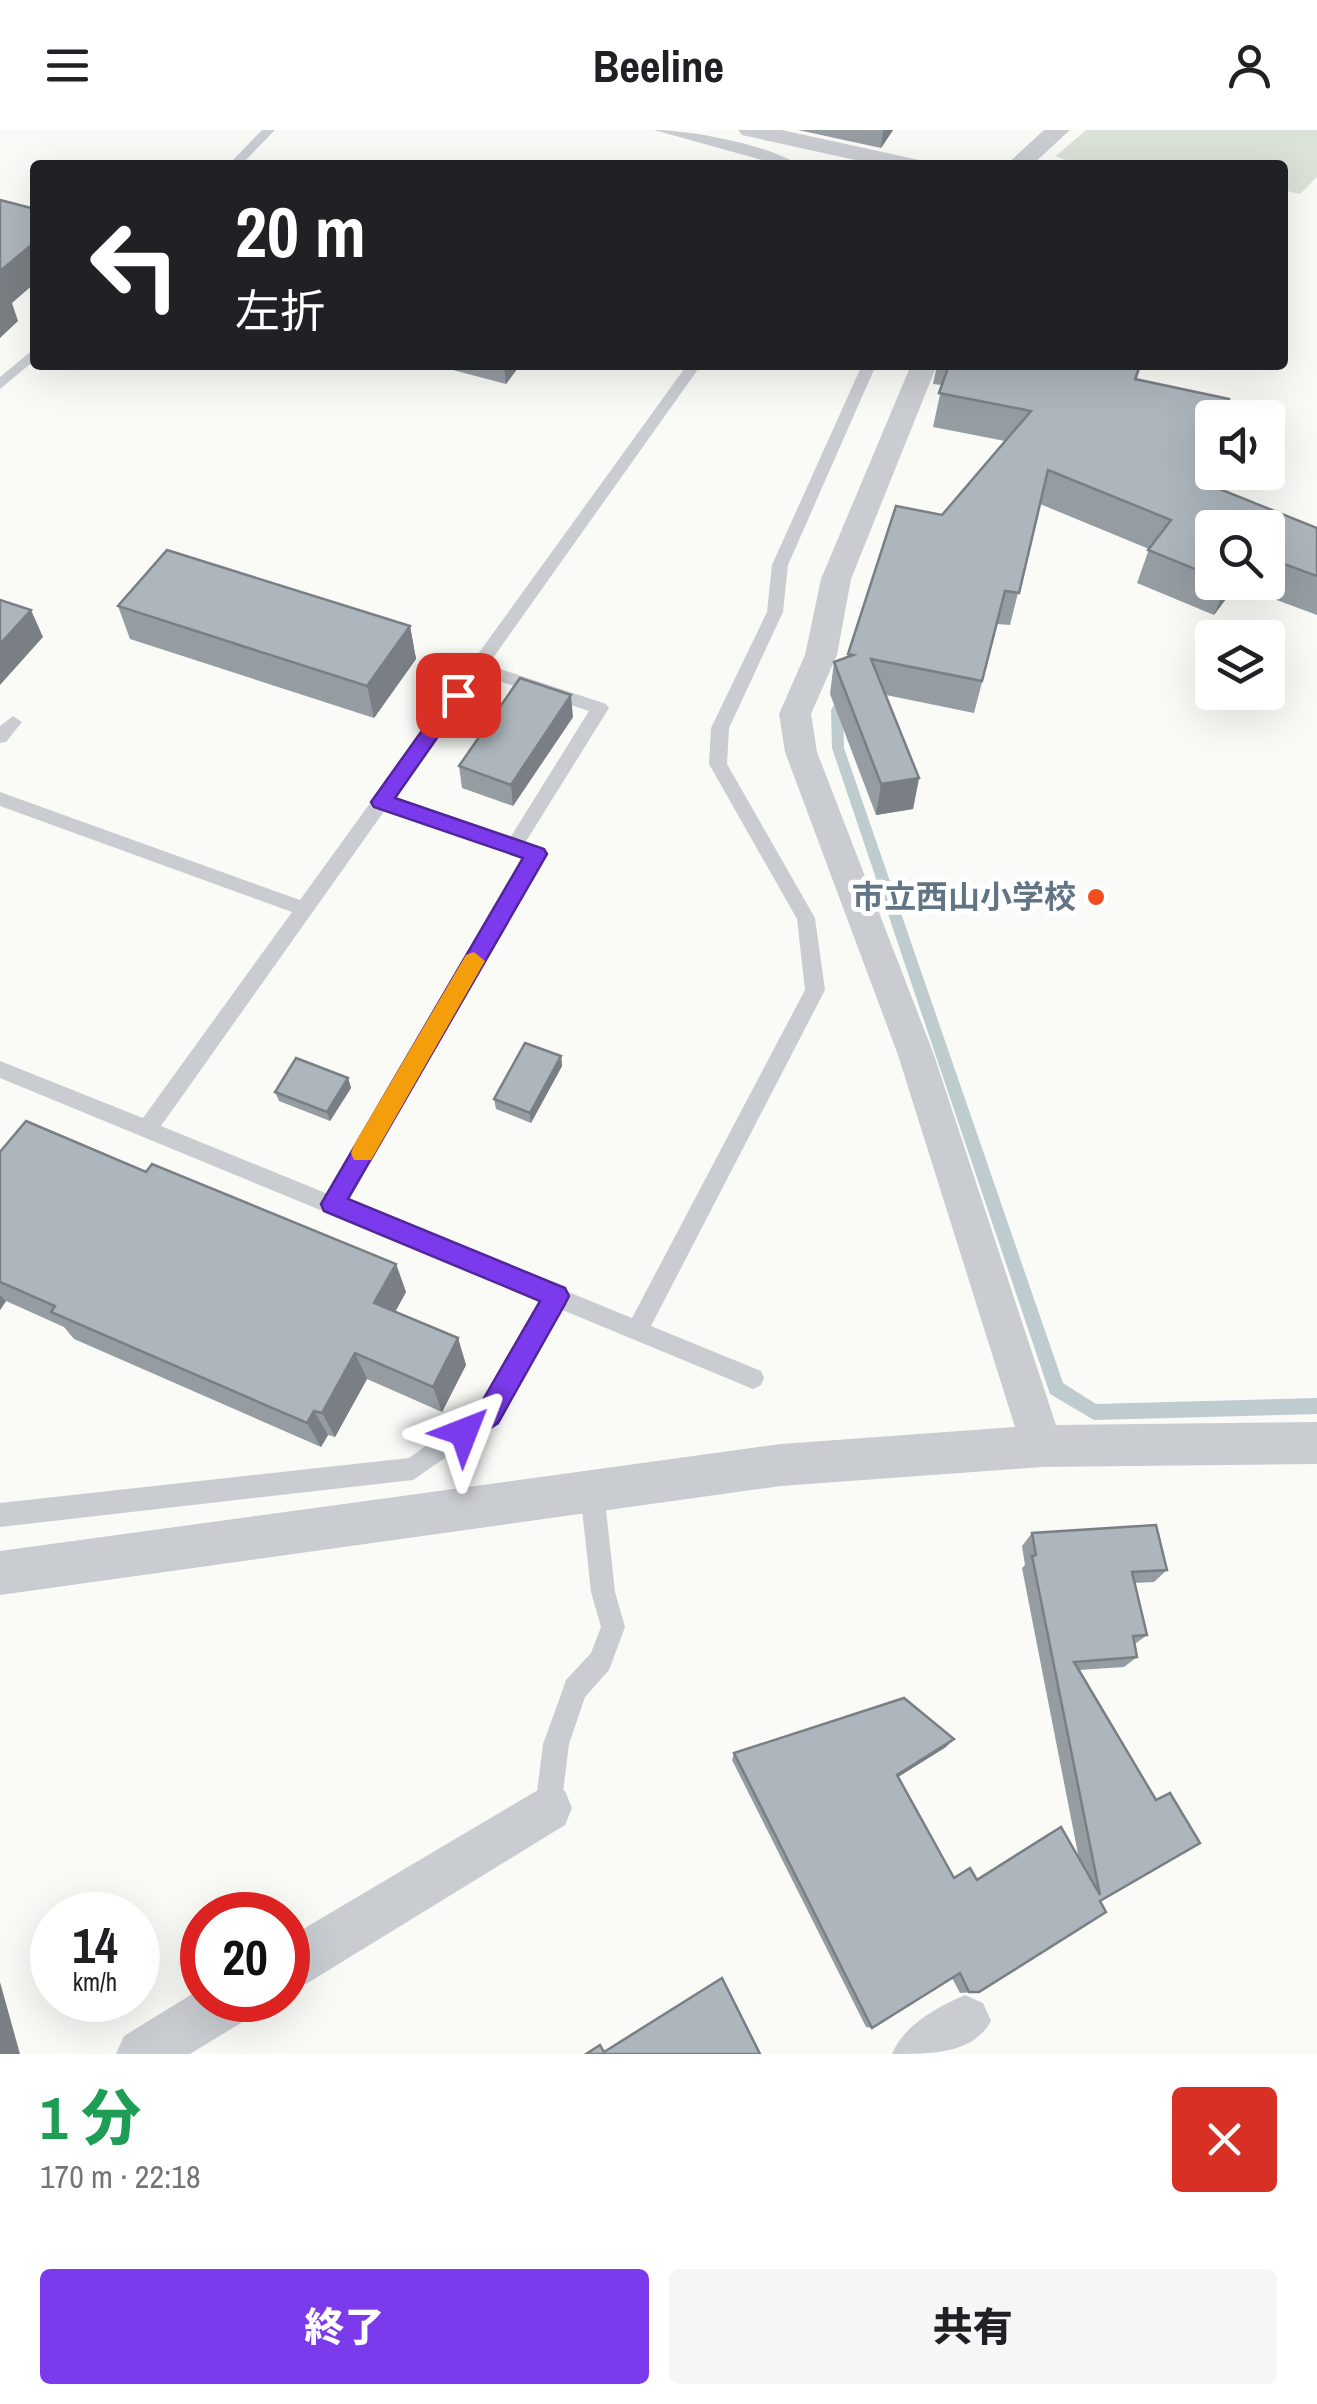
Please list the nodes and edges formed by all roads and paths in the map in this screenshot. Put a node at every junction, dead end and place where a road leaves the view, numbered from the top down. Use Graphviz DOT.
graph roads {
  1 [pos="269,130"];
  2 [pos="660,130"];
  3 [pos="750,130"];
  4 [pos="1058,130"];
  5 [pos="239,160"];
  6 [pos="778,160"];
  7 [pos="887,160"];
  8 [pos="1024,160"];
  9 [pos="30,357"];
  10 [pos="690,370"];
  11 [pos="867,370"];
  12 [pos="922,370"];
  13 [pos="0,385"];
  14 [pos="476,668"];
  15 [pos="12,722"];
  16 [pos="0,738"];
  17 [pos="0,799"];
  18 [pos="381,802"];
  19 [pos="514,846"];
  20 [pos="304,909"];
  21 [pos="0,1069"];
  22 [pos="148,1127"];
  23 [pos="333,1204"];
  24 [pos="556,1296"];
  25 [pos="637,1330"];
  26 [pos="753,1378"];
  27 [pos="1317,1443"];
  28 [pos="1042,1446"];
  29 [pos="592,1492"];
  30 [pos="0,1516"];
  31 [pos="0,1573"];
  32 [pos="548,1808"];
  33 [pos="310,1953"];
  34 [pos="965,2020"];
  35 [pos="195,2022"];
  36 [pos="142,2054"];
  37 [pos="918,2054"];
  1 -- 5 [label="lane"];
  2 -- 6 [label="lane"];
  3 -- 7 [label="street"];
  4 -- 8 [label="street"];
  9 -- 13 [label="lane"];
  10 -- 14 [label="lane"];
  11 -- 25 [label="lane"];
  12 -- 28 [label="street"];
  14 -- 18 [label="lane"];
  14 -- 19 [label="lane"];
  15 -- 16 [label="lane"];
  17 -- 20 [label="lane"];
  18 -- 19 [label="lane"];
  18 -- 20 [label="lane"];
  19 -- 23 [label="lane"];
  20 -- 22 [label="lane"];
  21 -- 22 [label="lane"];
  22 -- 23 [label="lane"];
  23 -- 24 [label="lane"];
  24 -- 25 [label="lane"];
  24 -- 30 [label="lane"];
  25 -- 26 [label="lane"];
  27 -- 28 [label="street"];
  28 -- 29 [label="street"];
  29 -- 31 [label="street"];
  29 -- 32 [label="lane"];
  32 -- 33 [label="street"];
  34 -- 37 [label="street"];
  35 -- 36 [label="street"];
}
